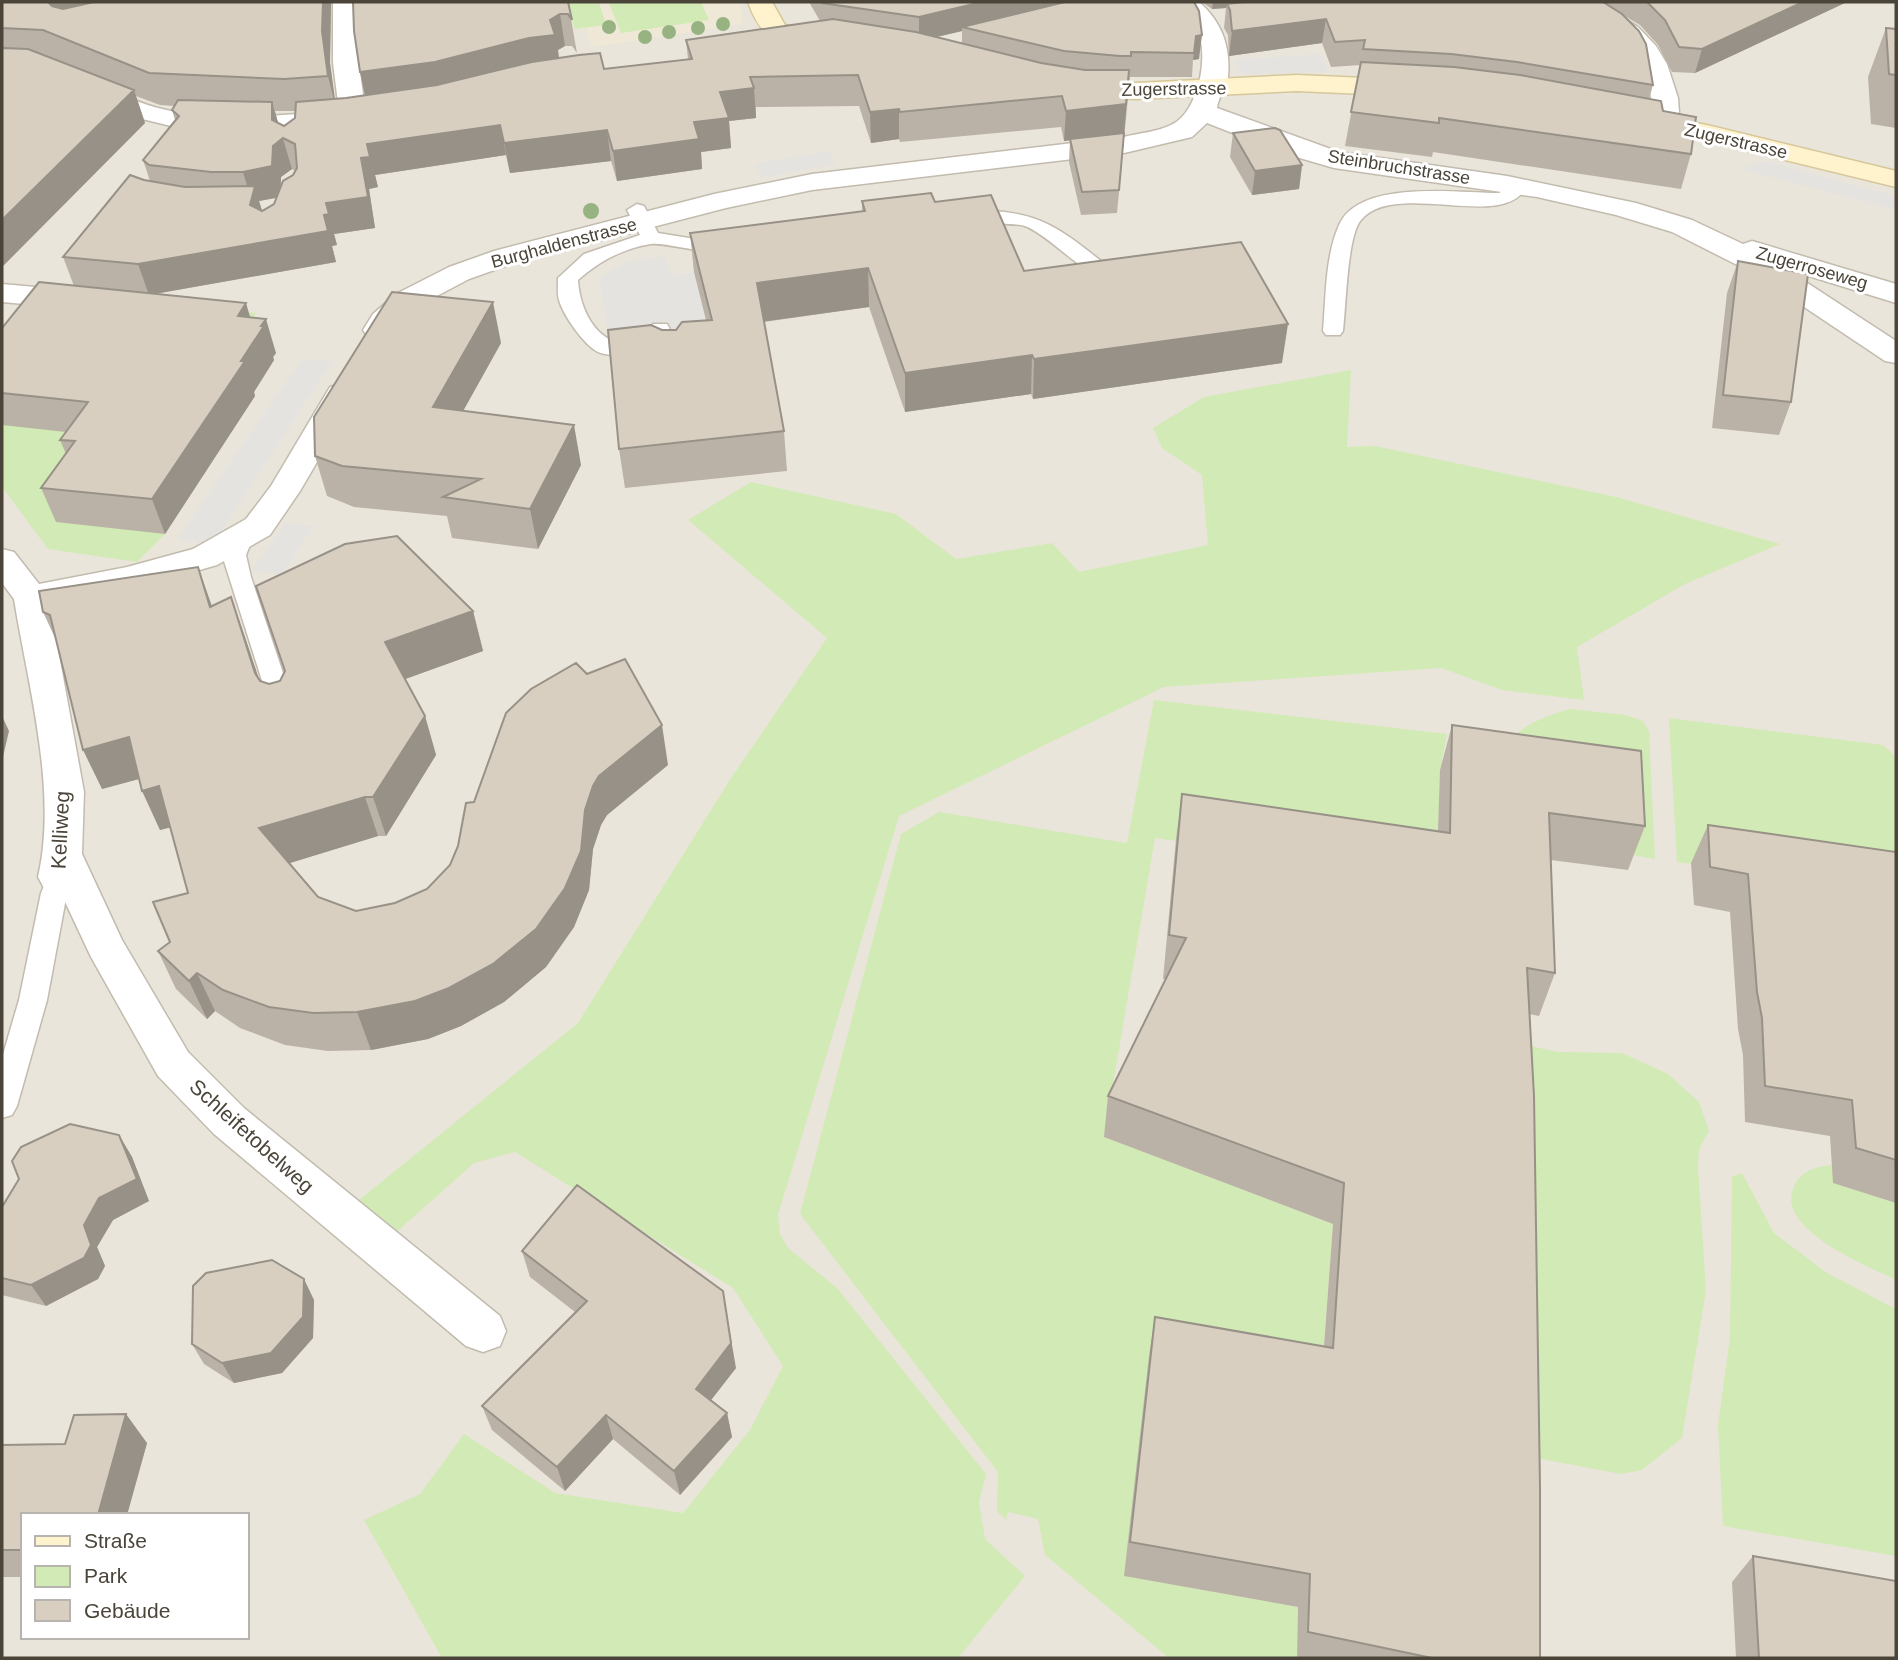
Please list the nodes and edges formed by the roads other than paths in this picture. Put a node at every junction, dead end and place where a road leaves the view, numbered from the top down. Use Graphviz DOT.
graph roads {
  1 [pos="345,2"];
  2 [pos="760,2"];
  3 [pos="1184,2"];
  4 [pos="1581,2"];
  5 [pos="794,10"];
  6 [pos="1233,17"];
  7 [pos="1205,20"];
  8 [pos="804,36"];
  9 [pos="843,42"];
  10 [pos="761,49"];
  11 [pos="2,69"];
  12 [pos="1048,84"];
  13 [pos="1435,90"];
  14 [pos="1206,100"];
  15 [pos="1622,117"];
  16 [pos="1662,124"];
  17 [pos="1896,179"];
  18 [pos="1517,187"];
  19 [pos="951,220"];
  20 [pos="644,223"];
  21 [pos="744,240"];
  22 [pos="1726,245"];
  23 [pos="1147,261"];
  24 [pos="2,293"];
  25 [pos="1896,294"];
  26 [pos="110,303"];
  27 [pos="660,328"];
  28 [pos="1333,331"];
  29 [pos="644,348"];
  30 [pos="1896,354"];
  31 [pos="664,358"];
  32 [pos="243,536"];
  33 [pos="2,560"];
  34 [pos="31,597"];
  35 [pos="284,712"];
  36 [pos="59,873"];
  37 [pos="2,1106"];
  38 [pos="482,1331"];
  1 -- 11 [label="street"];
  2 -- 8 [label="main road"];
  3 -- 7 [label="street"];
  4 -- 16 [label="street"];
  5 -- 8 [label="main road"];
  6 -- 7 [label="street"];
  7 -- 14 [label="street"];
  8 -- 9 [label="main road"];
  8 -- 10 [label="street"];
  12 -- 14 [label="main road, Zugerstrasse"];
  13 -- 14 [label="main road, Zugerstrasse"];
  14 -- 18 [label="street, Steinbruchstrasse"];
  14 -- 20 [label="street, Burghaldenstrasse"];
  15 -- 16 [label="main road, Zugerstrasse"];
  16 -- 17 [label="main road, Zugerstrasse"];
  18 -- 22 [label="street, Steinbruchstrasse"];
  18 -- 28 [label="lane, Steinbruchstrasse"];
  19 -- 23 [label="lane"];
  20 -- 21 [label="lane"];
  20 -- 29 [label="lane"];
  20 -- 32 [label="street, Burghaldenstrasse"];
  22 -- 25 [label="street, Zugerroseweg"];
  22 -- 30 [label="street, Steinbruchstrasse"];
  24 -- 26 [label="street"];
  27 -- 29 [label="lane"];
  29 -- 31 [label="lane"];
  32 -- 34 [label="street, Burghaldenstrasse"];
  32 -- 35 [label="lane"];
  33 -- 34 [label="street, Kelliweg"];
  34 -- 36 [label="street, Kelliweg"];
  36 -- 37 [label="lane, Kelliweg"];
  36 -- 38 [label="street, Schleifetobelweg"];
}
